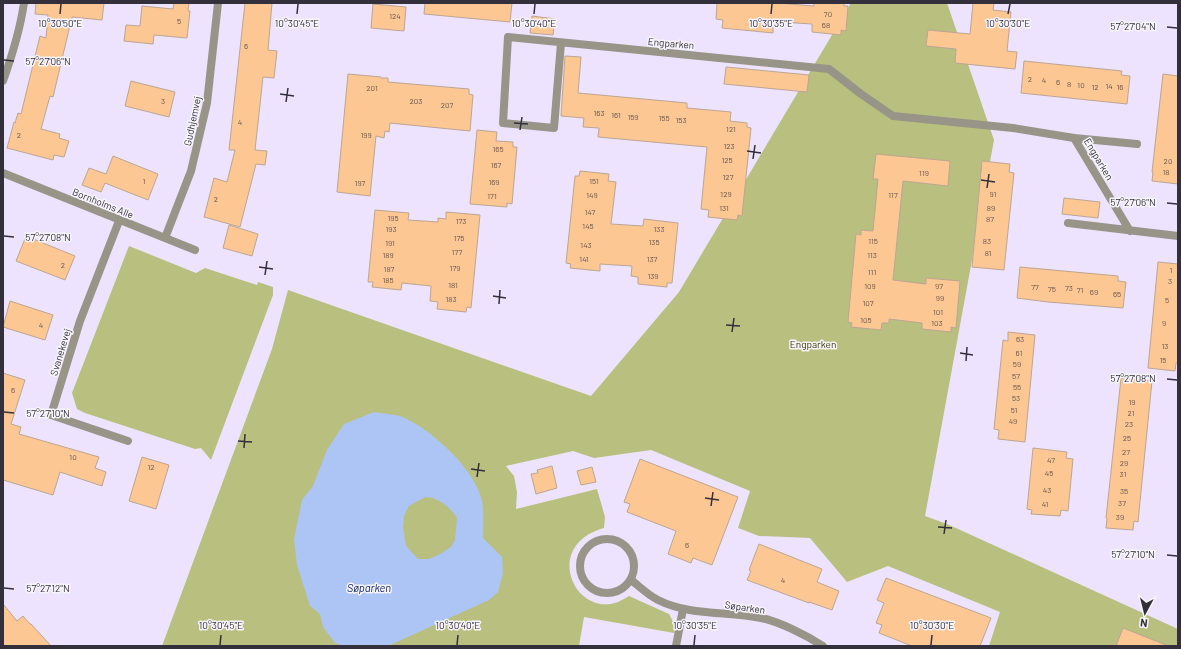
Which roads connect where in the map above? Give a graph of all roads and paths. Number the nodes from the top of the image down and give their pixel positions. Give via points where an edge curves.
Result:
1 (24, 3) edge
2 (218, 3) edge
3 (561, 43) junction
4 (3, 82) edge
5 (1074, 138) junction
6 (1137, 144) dead end
7 (3, 173) edge
8 (120, 221) junction
9 (1068, 223) dead end
10 (1130, 231) junction
11 (1178, 236) edge
12 (165, 238) junction
13 (195, 250) dead end
14 (128, 441) dead end
15 (631, 580) junction
16 (683, 609) junction
17 (676, 646) edge
18 (822, 646) edge

1 - 4 street
2 - 12 street, Gudhjemvej via 207,102 192,171
3 - 3 street, Engparken via 508,38 503,123 554,128
3 - 5 street, Engparken via 829,69 893,116 1014,128
5 - 6 street, Engparken
5 - 10 street, Engparken
7 - 8 street, Bornholms Alle
8 - 12 street, Bornholms Alle
8 - 14 street, Svanekevej via 80,321 51,415
9 - 10 street
10 - 11 street
12 - 13 street, Bornholms Alle
15 - 15 street via 634,572 632,554 619,542 602,539 595,541 583,552 579,568 581,576 592,590 600,593 614,592 625,587
15 - 16 street, Søparken via 657,600
16 - 17 street
16 - 18 street, Søparken via 762,618 792,629

